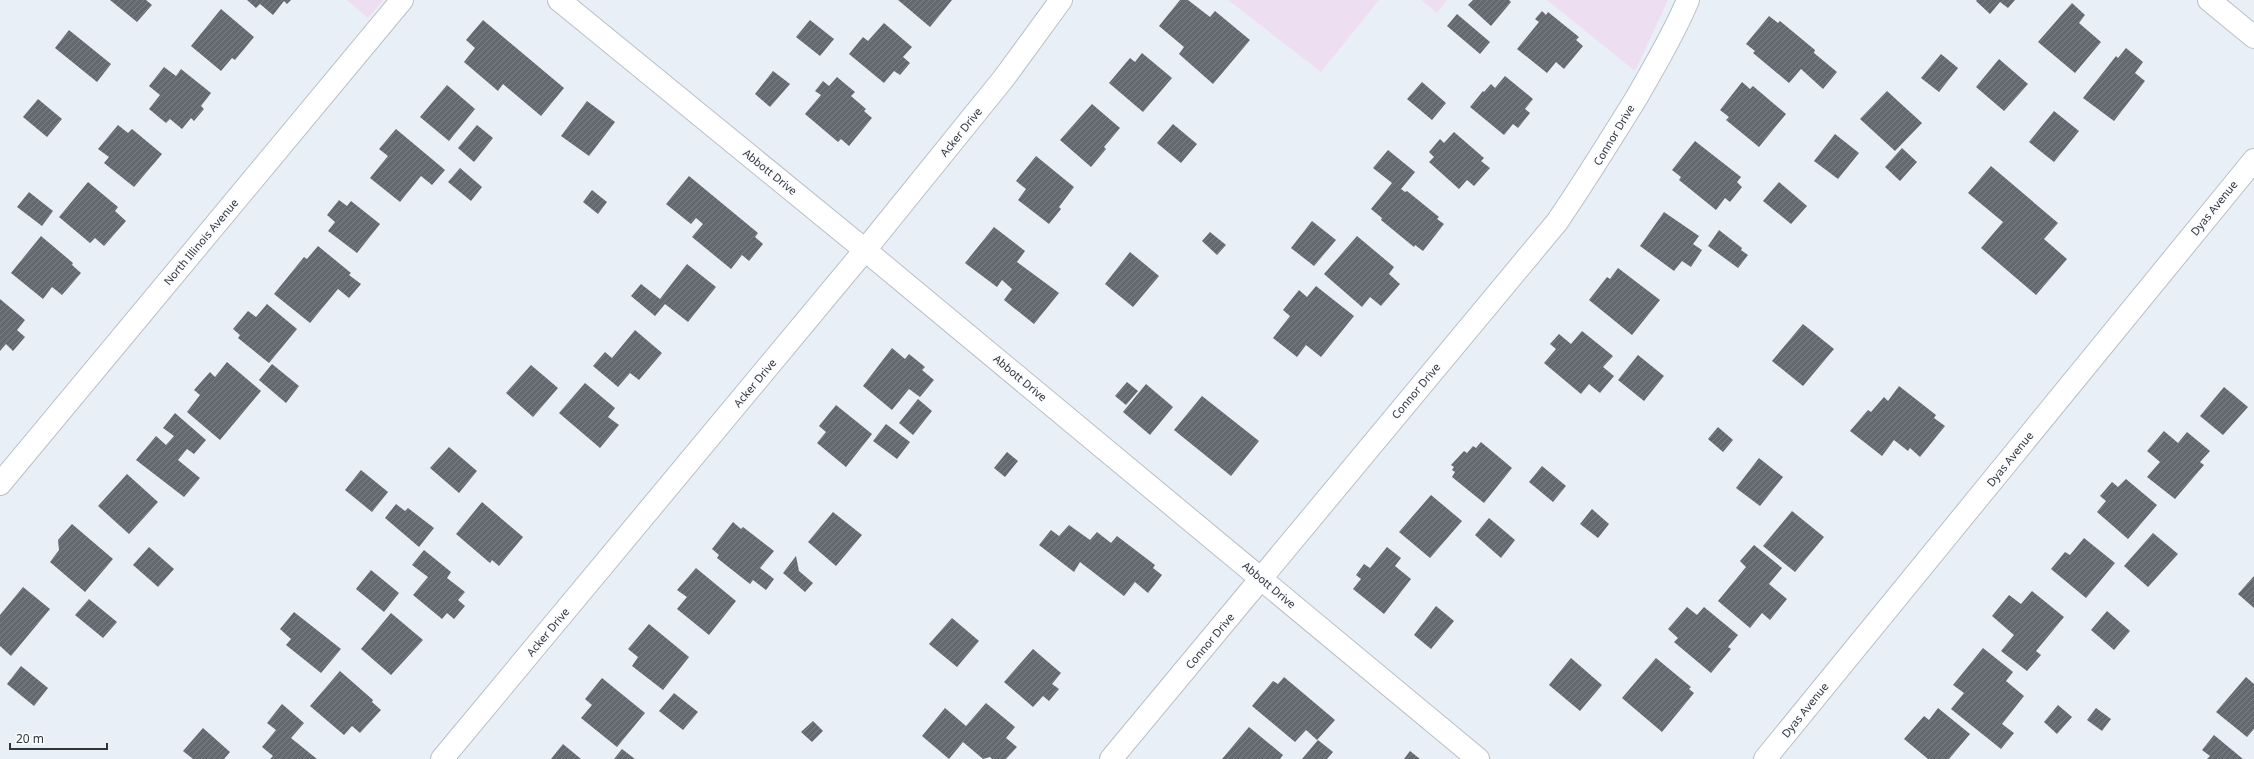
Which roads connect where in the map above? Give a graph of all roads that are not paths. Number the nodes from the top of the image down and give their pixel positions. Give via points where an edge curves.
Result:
1 (402, 0) edge
2 (559, 0) edge
3 (1061, 0) edge
4 (1688, 0) edge
5 (2209, 0) edge
6 (2254, 37) edge
7 (2254, 160) edge
8 (865, 250) junction
9 (0, 484) edge
10 (1261, 578) junction
11 (442, 759) edge
12 (1111, 759) edge
13 (1478, 759) edge
14 (1765, 759) edge

1 - 9 street, North Illinois Avenue
2 - 8 street, Abbott Drive
3 - 8 street, Acker Drive via 1004,78
4 - 10 street, Connor Drive via 1639,93 1557,222
5 - 6 street
7 - 14 street, Dyas Avenue
8 - 10 street, Abbott Drive
8 - 11 street, Acker Drive
10 - 12 street, Connor Drive
10 - 13 street, Abbott Drive

